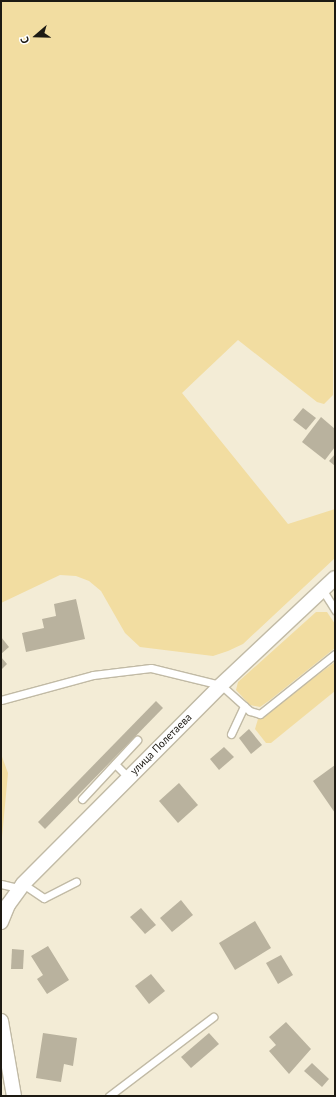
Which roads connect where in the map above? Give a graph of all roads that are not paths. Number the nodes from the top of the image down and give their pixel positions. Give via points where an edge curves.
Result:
1 (335, 578) edge
2 (322, 590) junction
3 (335, 610) edge
4 (334, 656) edge
5 (221, 684) junction
6 (1, 700) edge
7 (244, 706) junction
8 (231, 734) dead end
9 (137, 740) dead end
10 (115, 764) junction
11 (128, 777) junction
12 (82, 799) dead end
13 (76, 882) dead end
14 (1, 884) edge
15 (21, 886) junction
16 (1, 922) edge
17 (213, 1016) dead end
18 (1, 1021) edge
19 (14, 1096) edge
20 (109, 1096) edge

1 - 2 street, улица Полетаева
2 - 3 lane
2 - 5 street, улица Полетаева
4 - 7 lane via 260,714
5 - 6 lane via 151,668 93,675
5 - 7 lane
5 - 11 street, улица Полетаева
7 - 8 lane
9 - 10 lane
10 - 11 lane
10 - 12 lane
11 - 15 street, улица Полетаева
13 - 15 lane via 44,898
14 - 15 lane
15 - 16 street, улица Полетаева
17 - 20 lane
18 - 19 street

